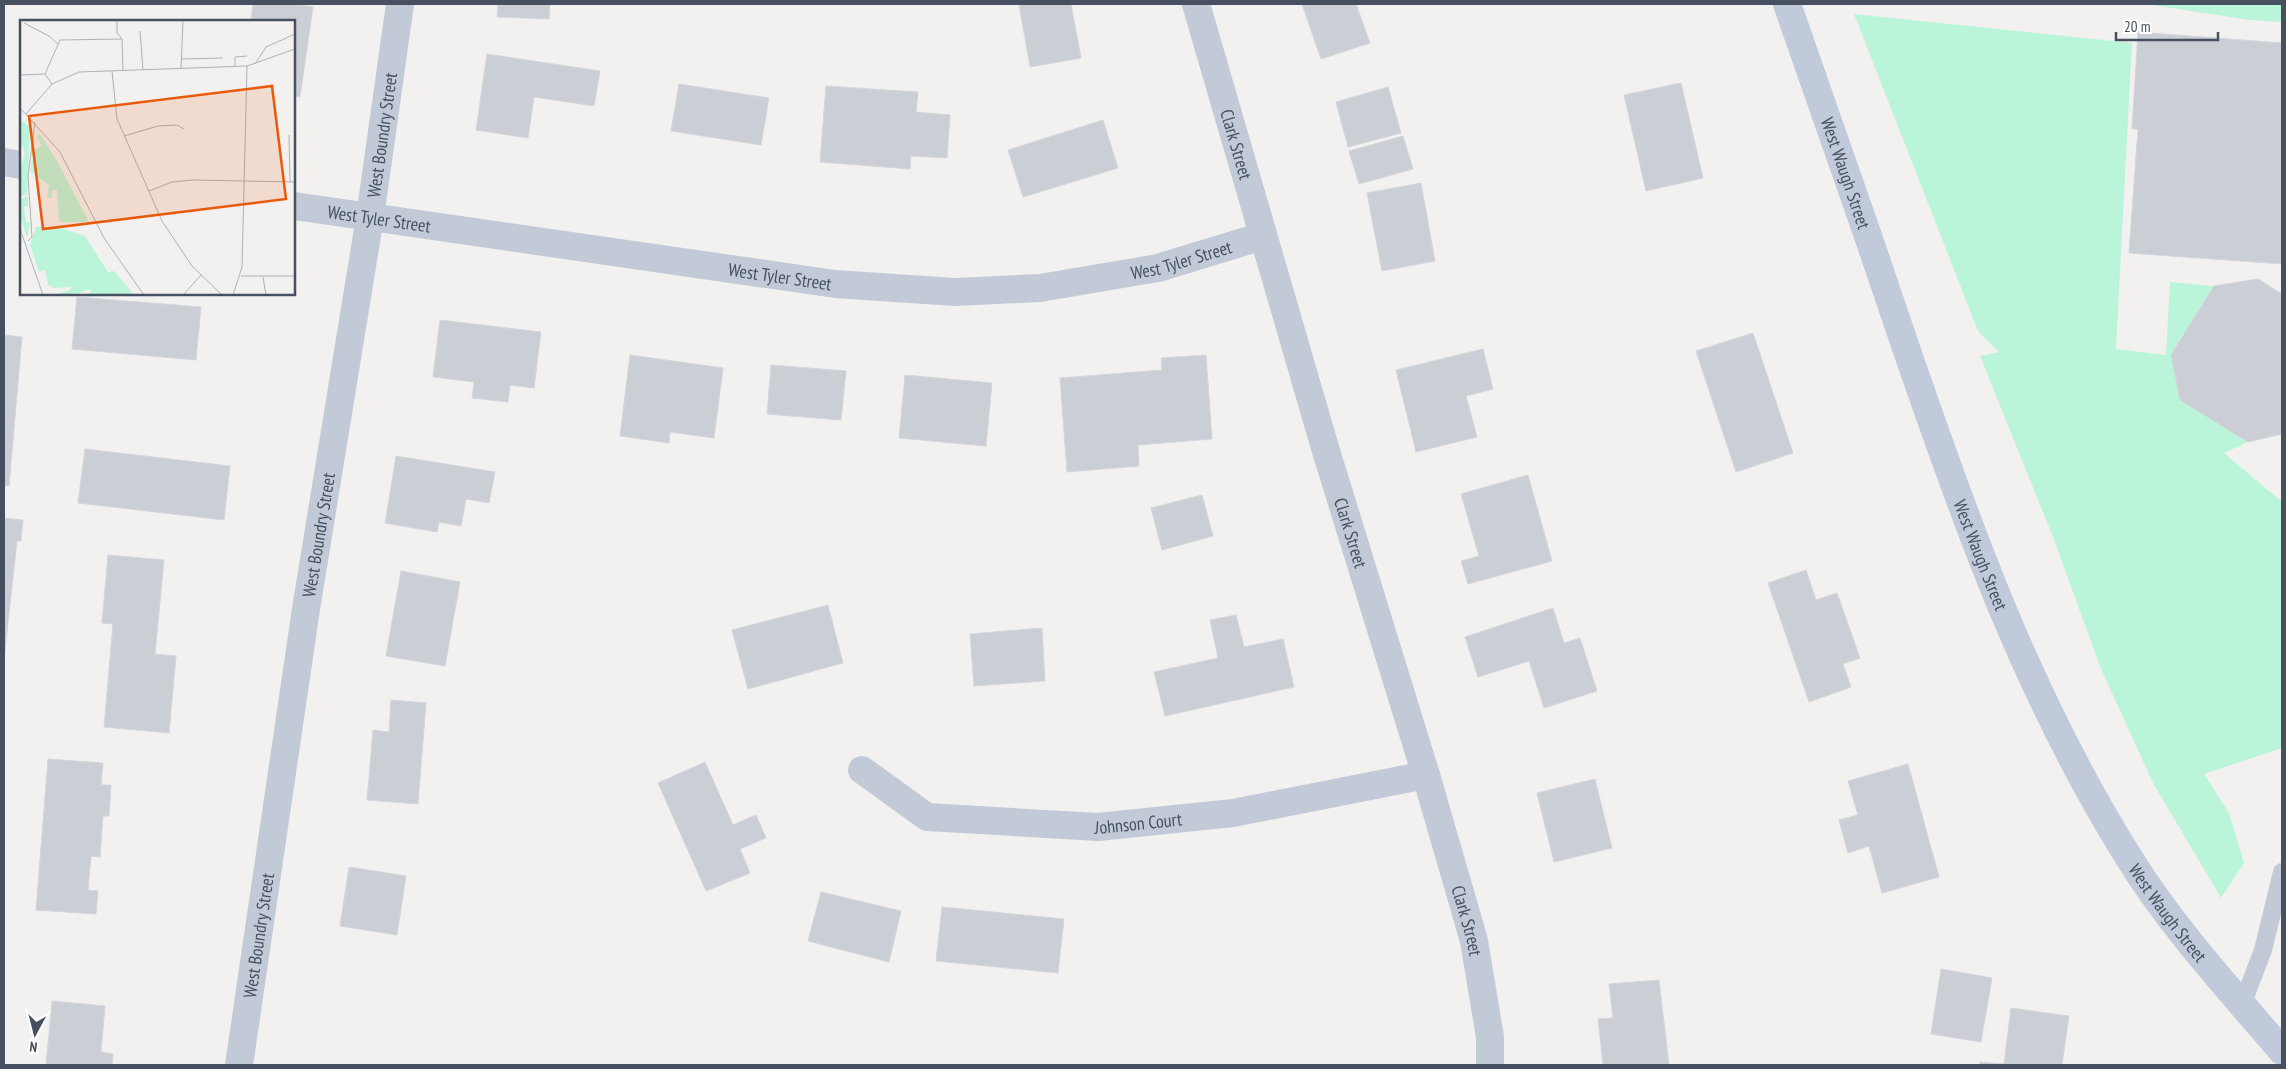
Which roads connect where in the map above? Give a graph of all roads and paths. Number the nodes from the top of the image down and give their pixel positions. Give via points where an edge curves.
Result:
1 (400, 4) edge
2 (1196, 4) edge
3 (1787, 4) edge
4 (4, 162) edge
5 (20, 165) edge
6 (295, 206) edge
7 (370, 217) junction
8 (1263, 236) junction
9 (862, 770) dead end
10 (1426, 775) junction
11 (2282, 872) edge
12 (2242, 1005) junction
13 (2282, 1051) edge
14 (239, 1065) edge
15 (1490, 1065) edge

1 - 7 street, West Boundry Street
2 - 8 street, Clark Street
3 - 12 street, West Waugh Street via 1939,444 1990,583 2039,695 2127,856 2190,945
4 - 5 street
6 - 7 street, West Tyler Street
7 - 8 street, West Tyler Street via 835,284 954,292 1040,288 1158,268
7 - 14 street, West Boundry Street via 306,608
8 - 10 street, Clark Street
9 - 10 street, Johnson Court via 927,817 1098,827 1234,813
10 - 15 street, Clark Street via 1474,941 1490,1037
11 - 12 lane via 2263,950
12 - 13 street, West Waugh Street

